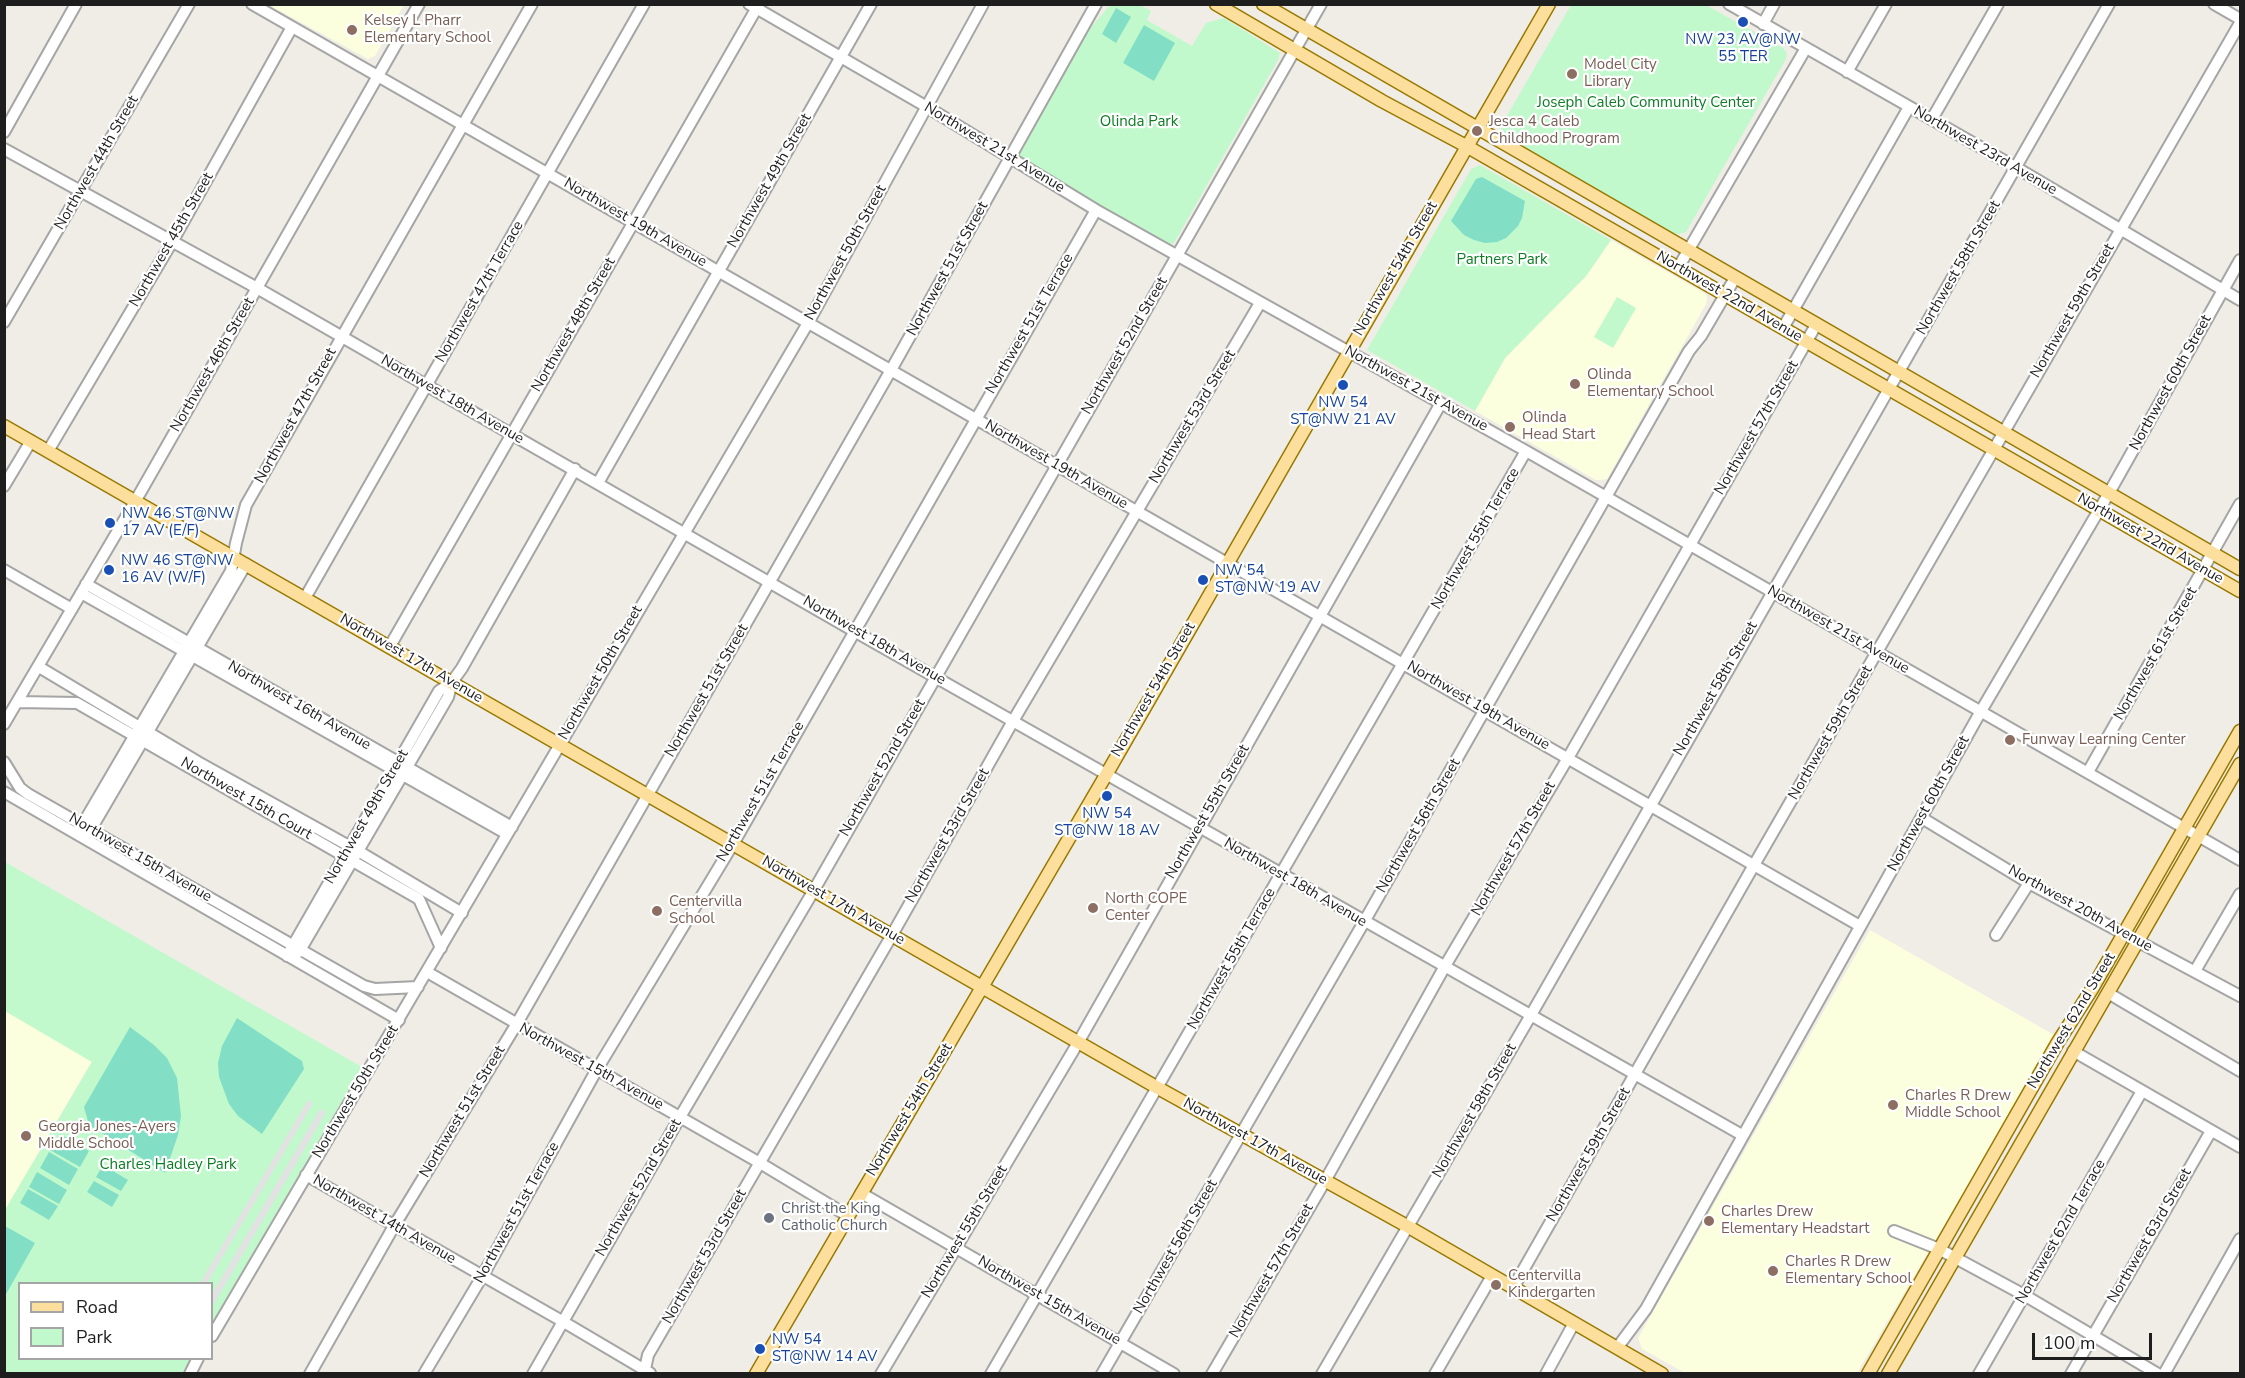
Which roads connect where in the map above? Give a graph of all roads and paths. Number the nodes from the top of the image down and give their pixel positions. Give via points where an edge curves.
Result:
1 (76, 4) edge
2 (189, 4) edge
3 (252, 4) edge
4 (419, 4) edge
5 (532, 4) edge
6 (644, 4) edge
7 (871, 4) edge
8 (983, 4) edge
9 (1096, 4) edge
10 (1216, 4) edge
11 (1263, 4) edge
12 (1321, 4) edge
13 (1549, 4) edge
14 (1729, 4) edge
15 (1774, 4) edge
16 (1886, 4) edge
17 (1998, 4) edge
18 (2109, 4) edge
19 (2214, 4) edge
20 (755, 6) edge
21 (2241, 21) edge
22 (1762, 24) junction
23 (292, 27) junction
24 (1306, 30) junction
25 (1806, 48) junction
26 (1294, 50) junction
27 (841, 57) junction
28 (1847, 72) junction
29 (378, 76) junction
30 (927, 107) junction
31 (1909, 107) junction
32 (1932, 119) junction
33 (463, 125) junction
34 (1478, 130) junction
35 (4, 132) edge
36 (1468, 147) junction
37 (4, 149) edge
38 (1010, 158) junction
39 (2017, 168) junction
40 (548, 174) junction
41 (81, 192) junction
42 (1096, 210) junction
43 (633, 223) junction
44 (2120, 230) junction
45 (172, 242) junction
46 (1688, 251) junction
47 (1177, 255) junction
48 (2241, 260) edge
49 (1678, 268) junction
50 (718, 271) junction
51 (1735, 278) junction
52 (257, 288) junction
53 (2223, 290) junction
54 (1725, 295) junction
55 (2241, 300) edge
56 (1260, 303) junction
57 (1793, 311) junction
58 (4, 322) edge
59 (808, 323) junction
60 (1816, 325) junction
61 (1783, 328) junction
62 (341, 336) junction
63 (1807, 342) junction
64 (1348, 351) junction
65 (891, 370) junction
66 (1898, 372) junction
67 (427, 385) junction
68 (1889, 389) junction
69 (1441, 403) junction
70 (975, 419) junction
71 (4, 426) edge
72 (2003, 432) junction
73 (511, 434) junction
74 (31, 441) junction
75 (1994, 449) junction
76 (48, 451) junction
77 (1526, 451) junction
78 (1057, 465) junction
79 (575, 469) junction
80 (598, 483) junction
81 (4, 486) edge
82 (2109, 494) junction
83 (1607, 498) junction
84 (136, 501) junction
85 (2241, 504) edge
86 (2099, 510) junction
87 (1137, 511) junction
88 (683, 532) junction
89 (1690, 545) junction
90 (2212, 552) junction
91 (234, 557) junction
92 (1227, 563) junction
93 (246, 564) junction
94 (2241, 569) edge
95 (4, 570) edge
96 (2204, 570) junction
97 (769, 581) junction
98 (84, 589) junction
99 (2241, 591) edge
100 (1772, 593) junction
101 (304, 598) junction
102 (217, 606) junction
103 (72, 609) junction
104 (1320, 616) junction
105 (854, 631) junction
106 (390, 646) junction
107 (192, 649) junction
108 (1877, 652) junction
109 (1403, 664) junction
110 (39, 667) junction
111 (935, 676) junction
112 (452, 682) junction
113 (79, 698) junction
114 (18, 702) junction
115 (1485, 711) junction
116 (1981, 711) junction
117 (5, 721) edge
118 (1013, 721) junction
119 (2241, 730) edge
120 (142, 734) junction
121 (560, 745) junction
122 (1568, 758) junction
123 (4, 762) edge
124 (2241, 764) edge
125 (400, 769) junction
126 (2088, 772) junction
127 (1106, 775) junction
128 (13, 792) edge
129 (648, 795) junction
130 (1650, 805) junction
131 (1922, 818) junction
132 (1199, 828) junction
133 (2184, 829) junction
134 (510, 830) junction
135 (84, 832) junction
136 (2198, 837) junction
137 (733, 843) junction
138 (351, 854) junction
139 (2241, 860) edge
140 (1754, 864) junction
141 (1281, 874) junction
142 (2029, 883) junction
143 (814, 890) junction
144 (190, 893) junction
145 (2241, 894) edge
146 (422, 895) junction
147 (462, 913) junction
148 (1364, 922) junction
149 (255, 923) junction
150 (1860, 926) junction
151 (249, 934) junction
152 (2124, 934) junction
153 (892, 935) junction
154 (1996, 935) dead end
155 (2139, 943) junction
156 (298, 946) junction
157 (441, 948) junction
158 (291, 958) junction
159 (1446, 966) junction
160 (2195, 971) junction
161 (427, 972) junction
162 (418, 987) junction
163 (983, 987) junction
164 (359, 989) junction
165 (2108, 993) junction
166 (2241, 996) edge
167 (1531, 1015) junction
168 (399, 1020) junction
169 (516, 1025) junction
170 (1079, 1041) junction
171 (2073, 1051) junction
172 (596, 1071) junction
173 (2241, 1071) edge
174 (1634, 1076) junction
175 (1158, 1088) junction
176 (2142, 1091) junction
177 (680, 1117) junction
178 (2211, 1131) junction
179 (1241, 1135) junction
180 (1742, 1135) junction
181 (2241, 1147) edge
182 (760, 1163) junction
183 (306, 1175) junction
184 (1325, 1181) junction
185 (861, 1193) junction
186 (848, 1216) junction
187 (394, 1226) junction
188 (1407, 1226) junction
189 (1894, 1231) dead end
190 (2241, 1239) edge
191 (955, 1247) junction
192 (1940, 1250) junction
193 (1955, 1258) junction
194 (483, 1275) junction
195 (1492, 1276) junction
196 (1513, 1288) junction
197 (1037, 1294) junction
198 (2025, 1295) junction
199 (562, 1321) junction
200 (1574, 1323) junction
201 (213, 1334) edge
202 (2092, 1335) junction
203 (1120, 1342) junction
204 (1617, 1348) junction
205 (197, 1360) edge
206 (646, 1372) edge
207 (190, 1374) edge
208 (310, 1374) edge
209 (424, 1374) edge
210 (533, 1374) edge
211 (756, 1374) edge
212 (881, 1374) edge
213 (991, 1374) edge
214 (1102, 1374) edge
215 (1174, 1374) edge
216 (1212, 1374) edge
217 (1322, 1374) edge
218 (1435, 1374) edge
219 (1546, 1374) edge
220 (1662, 1374) edge
221 (1868, 1374) edge
222 (1888, 1374) edge
223 (1979, 1374) edge
224 (2071, 1374) edge
225 (2158, 1374) edge
226 (2164, 1374) edge

1 - 35 street
2 - 41 street, Northwest 44th Street
3 - 23 street, Northwest 19th Avenue
4 - 29 street, Northwest 46th Street
5 - 33 street, Northwest 47th Street
6 - 40 street
7 - 27 street, Northwest 49th Street
8 - 30 street, Northwest 50th Street
9 - 38 street, Northwest 51st Street
10 - 26 main road, Northwest 22nd Avenue
11 - 24 main road, Northwest 22nd Avenue
12 - 24 street, Northwest 52nd Street
13 - 34 main road, Northwest 54th Street
14 - 22 street, Northwest 23rd Avenue
15 - 22 street
16 - 28 street
17 - 32 street
18 - 39 street, Northwest 58th Street
19 - 21 street
20 - 27 street, Northwest 21st Avenue
20 - 43 street, Northwest 48th Street
21 - 44 street, Northwest 59th Street
22 - 25 street, Northwest 23rd Avenue
23 - 29 street, Northwest 19th Avenue
23 - 45 street, Northwest 45th Street
24 - 26 street, Northwest 52nd Street
24 - 34 main road, Northwest 22nd Avenue
25 - 28 street, Northwest 23rd Avenue
25 - 46 street
26 - 36 main road, Northwest 22nd Avenue
26 - 47 street, Northwest 52nd Street
27 - 30 street, Northwest 21st Avenue
27 - 50 street, Northwest 49th Street
28 - 31 street, Northwest 23rd Avenue
29 - 33 street, Northwest 19th Avenue
29 - 52 street, Northwest 46th Street
30 - 38 street, Northwest 21st Avenue
30 - 59 street, Northwest 50th Street
31 - 32 street, Northwest 23rd Avenue
31 - 57 street
32 - 39 street, Northwest 23rd Avenue
33 - 40 street, Northwest 19th Avenue
33 - 62 street, Northwest 47th Street
34 - 36 main road, Northwest 54th Street
34 - 46 main road, Northwest 22nd Avenue
36 - 49 main road, Northwest 22nd Avenue
36 - 64 main road, Northwest 54th Street
37 - 41 street, Northwest 18th Avenue
38 - 42 street, Northwest 21st Avenue
38 - 65 street, Northwest 51st Street
39 - 44 street, Northwest 23rd Avenue
39 - 66 street, Northwest 58th Street
40 - 43 street, Northwest 19th Avenue
40 - 67 street, Northwest 47th Terrace
41 - 45 street, Northwest 18th Avenue
41 - 58 street, Northwest 44th Street
42 - 47 street, Northwest 21st Avenue
42 - 70 street, Northwest 51st Terrace
43 - 50 street, Northwest 19th Avenue
43 - 73 street, Northwest 48th Street
44 - 53 street, Northwest 23rd Avenue
44 - 72 street, Northwest 59th Street
45 - 52 street, Northwest 18th Avenue
45 - 76 street, Northwest 45th Street
46 - 49 street
46 - 51 main road, Northwest 22nd Avenue
47 - 56 street, Northwest 21st Avenue
47 - 78 street, Northwest 52nd Street
48 - 53 street, Northwest 60th Street
49 - 54 main road, Northwest 22nd Avenue
50 - 59 street, Northwest 19th Avenue
50 - 80 street, Northwest 49th Street
51 - 54 street, Northwest 56th Street
51 - 57 main road, Northwest 22nd Avenue
52 - 62 street, Northwest 18th Avenue
52 - 84 street, Northwest 46th Street
53 - 55 street, Northwest 23rd Avenue
53 - 82 street, Northwest 60th Street
54 - 61 main road, Northwest 22nd Avenue
54 - 83 street, Northwest 56th Street
56 - 64 street, Northwest 21st Avenue
56 - 87 street, Northwest 53rd Street
57 - 60 main road, Northwest 22nd Avenue
57 - 61 street
59 - 65 street, Northwest 19th Avenue
59 - 88 street, Northwest 50th Street
60 - 63 street, Northwest 57th Street
60 - 66 main road, Northwest 22nd Avenue
61 - 63 main road, Northwest 22nd Avenue
62 - 67 street, Northwest 18th Avenue
62 - 91 street, Northwest 47th Street via 246,505
63 - 68 main road, Northwest 22nd Avenue
63 - 89 street, Northwest 57th Street
64 - 69 street, Northwest 21st Avenue
64 - 92 main road, Northwest 54th Street
65 - 70 street, Northwest 19th Avenue
65 - 97 street, Northwest 51st Street
66 - 68 street, Northwest 58th Street
66 - 72 main road, Northwest 22nd Avenue
67 - 73 street, Northwest 18th Avenue
67 - 101 street, Northwest 47th Terrace
68 - 75 main road, Northwest 22nd Avenue
68 - 100 street, Northwest 58th Street
69 - 77 street, Northwest 21st Avenue
69 - 104 street, Northwest 55th Street
70 - 78 street, Northwest 19th Avenue
70 - 105 street, Northwest 51st Terrace
71 - 74 main road, Northwest 17th Avenue
72 - 75 street, Northwest 59th Street
72 - 82 main road, Northwest 22nd Avenue
73 - 79 street, Northwest 18th Avenue
73 - 106 street, Northwest 48th Street
74 - 76 main road, Northwest 17th Avenue
74 - 81 street
75 - 86 main road, Northwest 22nd Avenue
75 - 108 street, Northwest 59th Street
76 - 84 main road, Northwest 17th Avenue
77 - 83 street, Northwest 21st Avenue
77 - 109 street, Northwest 55th Terrace
78 - 87 street, Northwest 19th Avenue
78 - 111 street, Northwest 52nd Street
79 - 80 street, Northwest 18th Avenue
79 - 112 street, Northwest 49th Street
80 - 88 street, Northwest 18th Avenue
82 - 86 street, Northwest 60th Street
82 - 90 main road, Northwest 22nd Avenue
83 - 89 street, Northwest 21st Avenue
83 - 115 street, Northwest 56th Street
84 - 91 main road, Northwest 17th Avenue
84 - 98 street, Northwest 46th Street
85 - 90 street, Northwest 61st Street
86 - 96 main road, Northwest 22nd Avenue
86 - 116 street, Northwest 60th Street
87 - 92 street, Northwest 19th Avenue
87 - 118 street, Northwest 53rd Street
88 - 97 street, Northwest 18th Avenue
88 - 121 street, Northwest 50th Street
89 - 100 street, Northwest 21st Avenue
89 - 122 street, Northwest 57th Street
90 - 94 main road, Northwest 22nd Avenue
90 - 96 street, Northwest 61st Street
91 - 93 main road, Northwest 17th Avenue
91 - 102 street, Northwest 47th Street
92 - 104 street, Northwest 19th Avenue
92 - 127 main road, Northwest 54th Street
93 - 101 main road, Northwest 17th Avenue
93 - 102 street, Northwest 47th Street
95 - 103 street
96 - 99 main road, Northwest 22nd Avenue
96 - 126 street, Northwest 61st Street
97 - 105 street, Northwest 18th Avenue
97 - 129 street, Northwest 51st Street
98 - 103 street, Northwest 46th Street
98 - 107 street, Northwest 16th Avenue
100 - 108 street, Northwest 21st Avenue
100 - 130 street, Northwest 58th Street
101 - 106 main road, Northwest 17th Avenue
102 - 107 street, Northwest 47th Street
103 - 110 street, Northwest 46th Street
104 - 109 street, Northwest 19th Avenue
104 - 132 street, Northwest 55th Street
105 - 111 street, Northwest 18th Avenue
105 - 137 street, Northwest 51st Terrace
106 - 112 main road, Northwest 17th Avenue
107 - 120 street, Northwest 47th Street
107 - 125 street, Northwest 16th Avenue
108 - 116 street, Northwest 21st Avenue
108 - 140 street, Northwest 59th Street
109 - 115 street, Northwest 19th Avenue
109 - 141 street, Northwest 55th Terrace
110 - 113 street, Northwest 15th Court
110 - 114 street, Northwest 46th Street
111 - 118 street, Northwest 18th Avenue
111 - 143 street, Northwest 52nd Street
112 - 121 main road, Northwest 17th Avenue
112 - 125 street, Northwest 49th Street via 448,697 427,723
113 - 114 street, Northwest 15th Court
113 - 120 street, Northwest 15th Court
114 - 117 street, Northwest 46th Street
115 - 122 street, Northwest 19th Avenue
115 - 148 street, Northwest 56th Street
116 - 126 street, Northwest 21st Avenue
116 - 131 street, Northwest 60th Street
118 - 127 street, Northwest 18th Avenue
118 - 153 street, Northwest 53rd Street
119 - 133 main road, Northwest 62nd Street
120 - 135 street, Northwest 47th Street
120 - 138 street, Northwest 15th Court
121 - 129 main road, Northwest 17th Avenue
121 - 134 street, Northwest 50th Street
122 - 130 street, Northwest 19th Avenue
122 - 159 street, Northwest 57th Street
123 - 128 street, Northwest 15th Avenue
124 - 136 main road, Northwest 62nd Street
125 - 134 street, Northwest 16th Avenue
125 - 138 street, Northwest 49th Street
126 - 133 street, Northwest 21st Avenue
127 - 132 street, Northwest 18th Avenue
127 - 163 main road, Northwest 54th Street
128 - 135 street, Northwest 15th Avenue
129 - 137 main road, Northwest 17th Avenue
129 - 169 street, Northwest 51st Street
130 - 140 street, Northwest 19th Avenue
130 - 167 street, Northwest 58th Street
131 - 142 street, Northwest 20th Avenue
131 - 150 street, Northwest 60th Street
132 - 141 street, Northwest 18th Avenue
132 - 170 street, Northwest 55th Street
133 - 136 street, Northwest 21st Avenue
133 - 152 main road, Northwest 62nd Street
134 - 147 street, Northwest 50th Street
135 - 144 street, Northwest 15th Avenue
136 - 139 street, Northwest 21st Avenue
136 - 155 main road, Northwest 62nd Street
137 - 143 main road, Northwest 17th Avenue
137 - 172 street, Northwest 51st Terrace
138 - 146 street, Northwest 15th Court
138 - 156 street, Northwest 49th Street
140 - 150 street, Northwest 19th Avenue
140 - 174 street, Northwest 59th Street
141 - 148 street, Northwest 18th Avenue
141 - 175 street, Northwest 55th Terrace
142 - 152 street, Northwest 20th Avenue
142 - 154 street
143 - 153 main road, Northwest 17th Avenue
143 - 177 street, Northwest 52nd Street
144 - 149 street, Northwest 15th Avenue
144 - 151 street, Northwest 15th Avenue
145 - 160 street
146 - 147 street, Northwest 15th Court
146 - 157 street
147 - 157 street, Northwest 50th Street
148 - 159 street, Northwest 18th Avenue
148 - 179 street, Northwest 56th Street
149 - 151 street
149 - 156 street, Northwest 15th Avenue
150 - 180 street, Northwest 60th Street
151 - 158 street, Northwest 15th Avenue
152 - 155 street, Northwest 20th Avenue
152 - 192 main road, Northwest 62nd Street
153 - 163 main road, Northwest 17th Avenue
153 - 182 street, Northwest 53rd Street
155 - 160 street, Northwest 20th Avenue
155 - 165 main road, Northwest 62nd Street
156 - 158 street, Northwest 49th Street
156 - 164 street, Northwest 15th Avenue
157 - 161 street, Northwest 50th Street
158 - 164 street, Northwest 15th Avenue
159 - 167 street, Northwest 18th Avenue
159 - 184 street, Northwest 57th Street
160 - 166 street, Northwest 20th Avenue
161 - 162 street, Northwest 50th Street
161 - 169 street, Northwest 15th Avenue
162 - 164 street, Northwest 15th Avenue
162 - 168 street, Northwest 50th Street
163 - 170 main road, Northwest 17th Avenue
163 - 185 main road, Northwest 54th Street
164 - 168 street, Northwest 15th Avenue
165 - 171 main road, Northwest 62nd Street
165 - 173 street
167 - 174 street, Northwest 18th Avenue
167 - 188 street, Northwest 58th Street
168 - 183 street, Northwest 50th Street
169 - 172 street, Northwest 15th Avenue
169 - 187 street, Northwest 51st Street
170 - 175 main road, Northwest 17th Avenue
170 - 191 street, Northwest 55th Street
171 - 176 street
171 - 193 main road, Northwest 62nd Street
172 - 177 street, Northwest 15th Avenue
172 - 194 street, Northwest 51st Terrace
174 - 180 street, Northwest 18th Avenue
174 - 196 street, Northwest 59th Street
175 - 179 main road, Northwest 17th Avenue
175 - 197 street, Northwest 55th Terrace
176 - 178 street
176 - 198 street, Northwest 62nd Terrace
177 - 182 street, Northwest 15th Avenue
177 - 199 street, Northwest 52nd Street
178 - 181 street
178 - 202 street, Northwest 63rd Street
179 - 184 main road, Northwest 17th Avenue
179 - 203 street, Northwest 56th Street
180 - 204 street, Northwest 60th Street via 1646,1309
182 - 186 street, Northwest 15th Avenue
182 - 206 street, Northwest 53rd Street via 648,1355
183 - 187 street, Northwest 14th Avenue
183 - 201 street, Northwest 50th Street
184 - 188 main road, Northwest 17th Avenue
184 - 216 street, Northwest 57th Street
185 - 186 main road, Northwest 54th Street
185 - 191 street, Northwest 15th Avenue
186 - 211 main road, Northwest 54th Street
187 - 194 street, Northwest 14th Avenue
187 - 208 street, Northwest 51st Street
188 - 195 main road, Northwest 17th Avenue
188 - 217 street, Northwest 58th Street
189 - 192 street
190 - 226 street
191 - 197 street, Northwest 15th Avenue
191 - 212 street, Northwest 55th Street
192 - 193 street
192 - 221 main road, Northwest 62nd Street
193 - 198 street
193 - 222 main road, Northwest 62nd Street
194 - 199 street, Northwest 14th Avenue
194 - 209 street, Northwest 51st Terrace
195 - 196 main road, Northwest 17th Avenue
195 - 218 street
196 - 200 main road, Northwest 17th Avenue
197 - 203 street, Northwest 15th Avenue
197 - 213 street, Northwest 55th Terrace
198 - 202 street
198 - 223 street, Northwest 62nd Terrace
199 - 206 street, Northwest 14th Avenue
199 - 210 street, Northwest 52nd Street
200 - 204 main road, Northwest 17th Avenue
200 - 219 street
202 - 224 street, Northwest 63rd Street
202 - 225 street
203 - 214 street, Northwest 56th Street
203 - 215 street, Northwest 15th Avenue
204 - 220 main road, Northwest 17th Avenue
205 - 207 street

